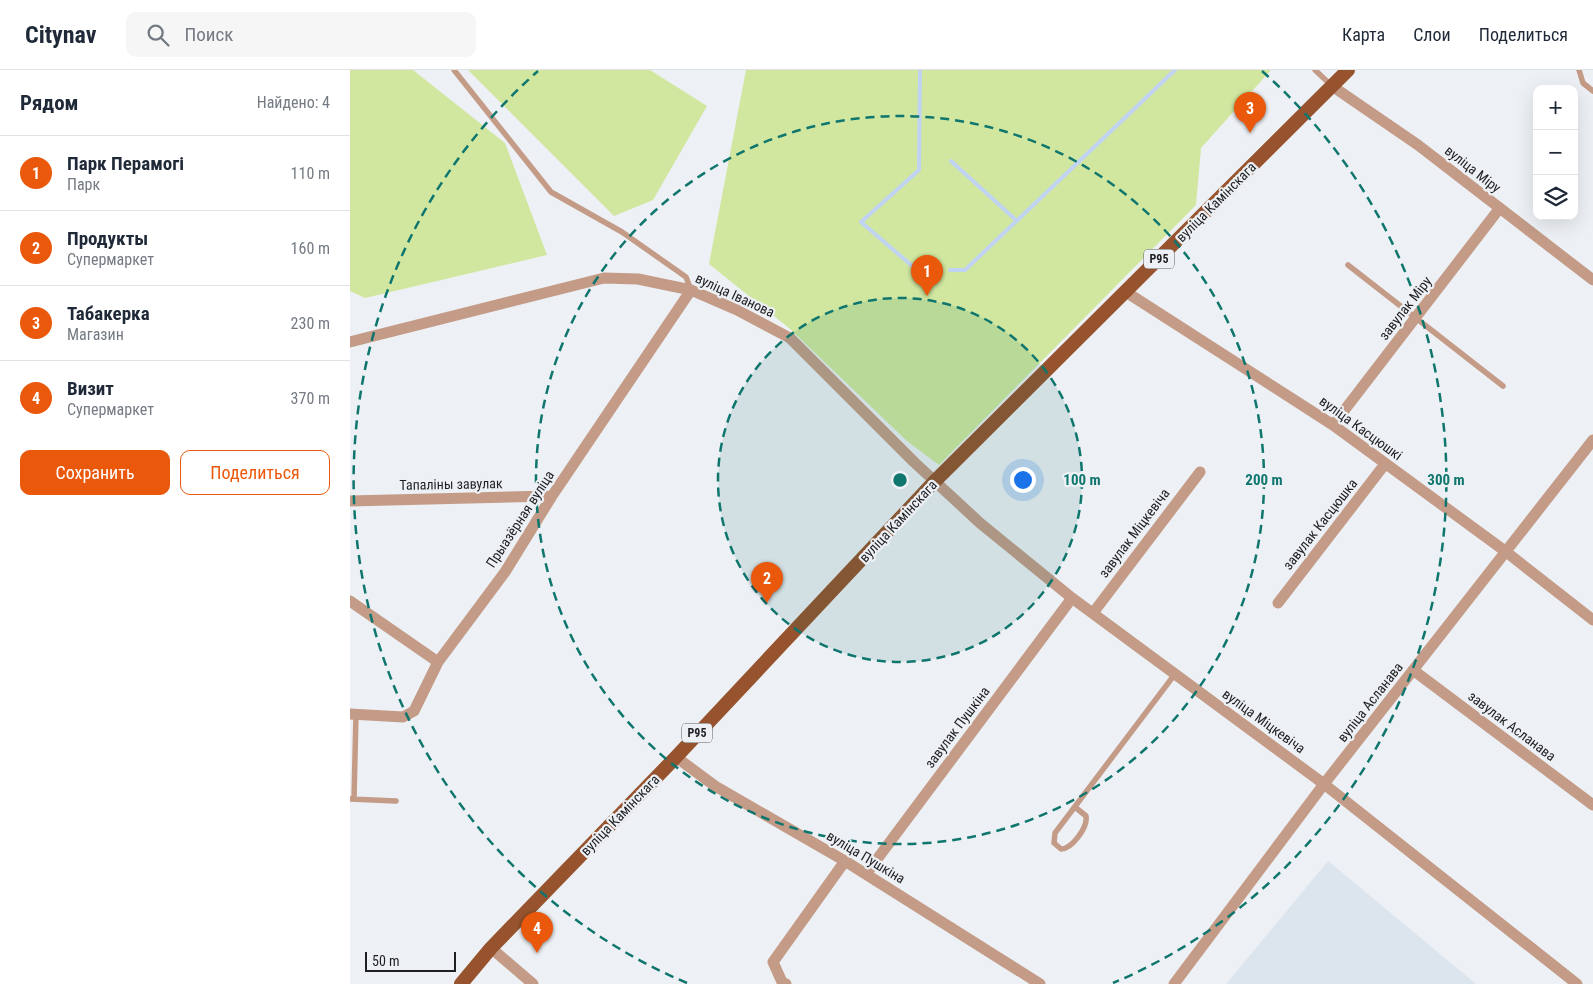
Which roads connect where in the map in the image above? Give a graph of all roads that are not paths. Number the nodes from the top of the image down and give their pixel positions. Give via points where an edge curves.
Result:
1 (454, 70) edge
2 (1315, 70) edge
3 (1348, 70) edge
4 (1579, 70) edge
5 (1332, 86) junction
6 (1593, 91) edge
7 (1499, 209) junction
8 (1348, 265) dead end
9 (1593, 280) edge
10 (691, 290) junction
11 (1126, 292) junction
12 (1416, 318) junction
13 (350, 342) edge
14 (1503, 386) dead end
15 (1333, 425) junction
16 (1591, 448) edge
17 (1386, 464) junction
18 (1200, 472) dead end
19 (934, 482) junction
20 (552, 496) junction
21 (350, 501) edge
22 (1505, 551) junction
23 (1072, 598) junction
24 (350, 601) edge
25 (1278, 603) dead end
26 (1093, 613) junction
27 (1593, 620) edge
28 (438, 662) junction
29 (1413, 670) junction
30 (1175, 674) junction
31 (353, 714) edge
32 (676, 757) junction
33 (1324, 784) junction
34 (352, 799) edge
35 (396, 801) dead end
36 (1593, 805) edge
37 (1075, 807) junction
38 (845, 861) junction
39 (866, 874) junction
40 (491, 948) junction
41 (461, 984) edge
42 (534, 984) edge
43 (786, 984) edge
44 (1040, 984) edge
45 (1174, 984) edge
46 (1577, 984) edge

1 - 10 lane via 551,192 622,232 686,276
2 - 5 lane
3 - 5 main road, вуліца Камінскага / Р95
4 - 6 lane via 1583,83
5 - 7 street, вуліца Міру via 1418,145
5 - 11 main road, вуліца Камінскага / Р95
7 - 9 street, вуліца Міру
7 - 12 street, завулак Міру
8 - 12 lane
10 - 13 street, вуліца Іванова via 638,279 604,278
10 - 19 street, вуліца Іванова via 790,338
10 - 20 street, Прыазёрная вуліца
11 - 15 street, вуліца Касцюшкі
11 - 19 main road, вуліца Камінскага / Р95
12 - 14 lane
12 - 15 street, завулак Міру
15 - 17 street, вуліца Касцюшкі
16 - 22 street, вуліца Асланава
17 - 22 street, вуліца Касцюшкі
17 - 25 street, завулак Касцюшка
18 - 26 street, завулак Міцкевіча
19 - 23 street, вуліца Міцкевіча
19 - 32 main road, вуліца Камінскага / Р95
20 - 21 street, Тапаліны завулак
20 - 28 street, Прыазёрная вуліца via 504,572
22 - 27 street, вуліца Касцюшкі
22 - 29 street, вуліца Асланава
23 - 26 street, вуліца Міцкевіча
23 - 39 street, завулак Пушкіна
24 - 28 street
26 - 30 street, вуліца Міцкевіча
28 - 31 street, Прыазёрная вуліца via 410,715
29 - 33 street, вуліца Асланава
29 - 36 street, завулак Асланава
30 - 33 street, вуліца Міцкевіча
30 - 37 lane
31 - 34 lane
32 - 38 street, вуліца Пушкіна via 715,786
32 - 40 main road, вуліца Камінскага / Р95
33 - 45 street, вуліца Асланава
33 - 46 street, вуліца Міцкевіча
34 - 35 lane
37 - 37 lane via 1054,837 1056,846 1061,849 1071,844 1087,820 1084,813
38 - 39 street, вуліца Пушкіна
38 - 43 street via 773,962
39 - 44 street, вуліца Пушкіна
40 - 41 main road, вуліца Камінскага / Р95
40 - 42 street

